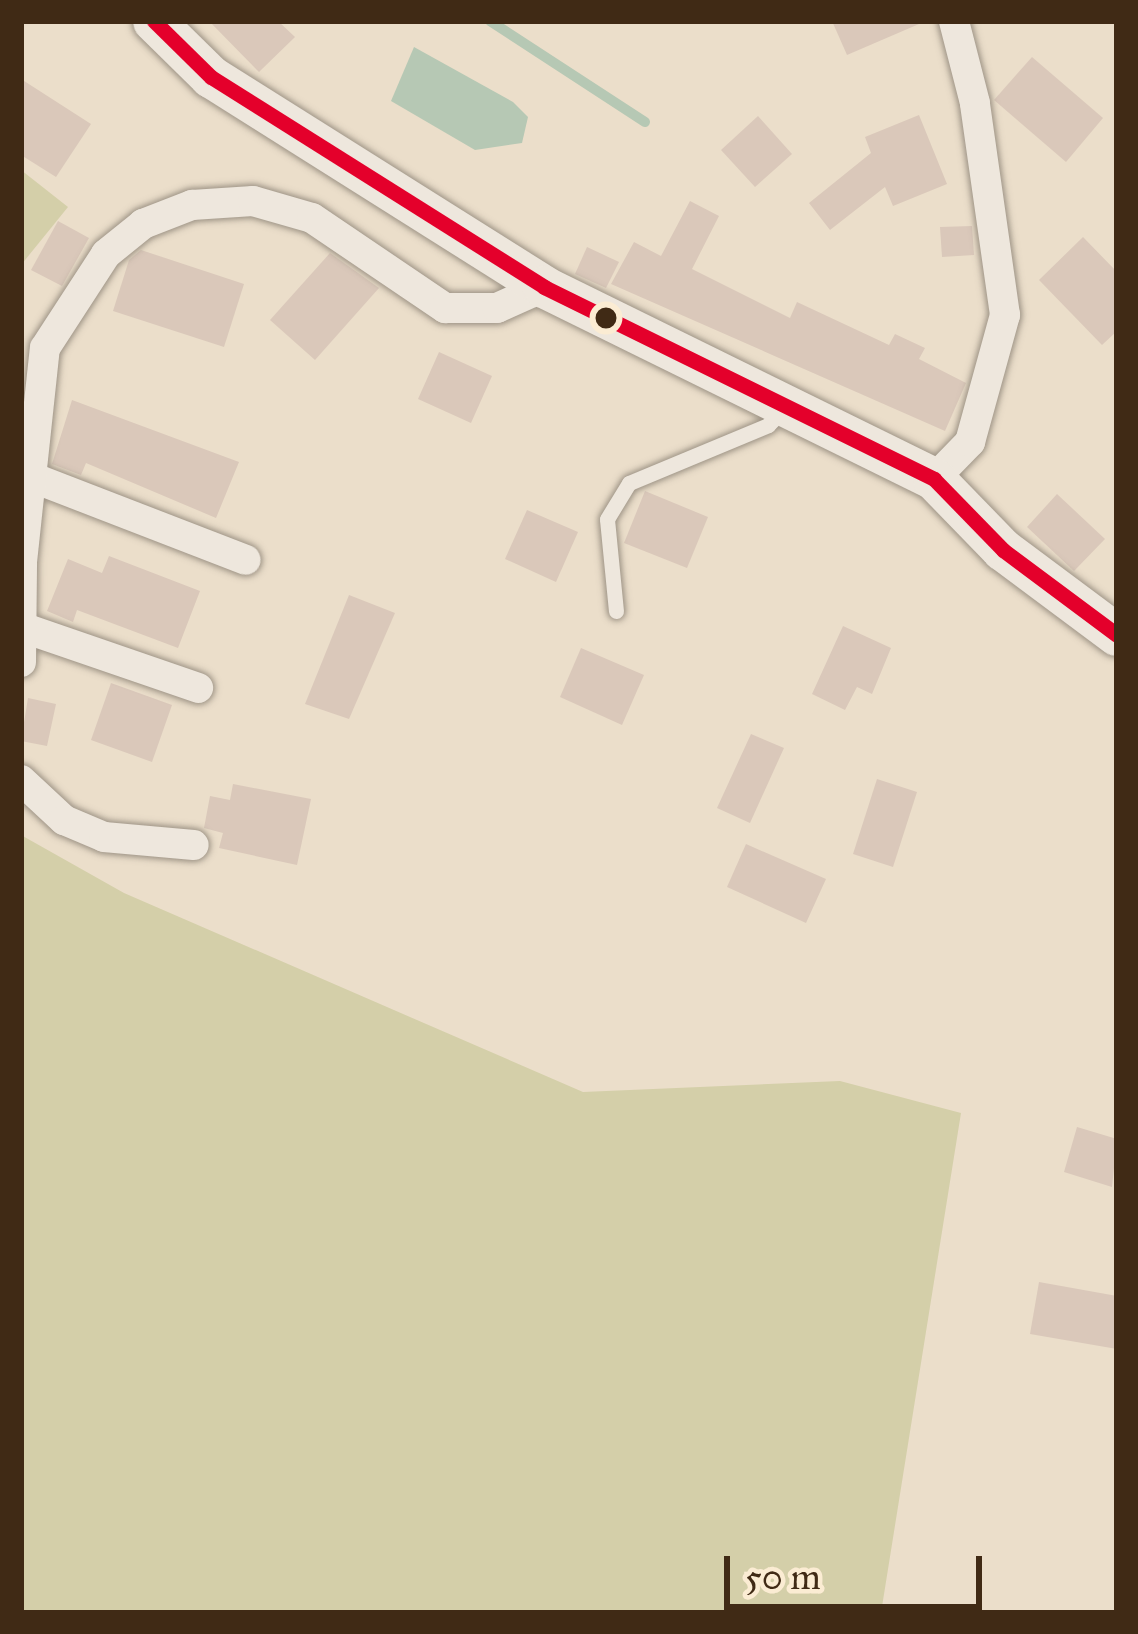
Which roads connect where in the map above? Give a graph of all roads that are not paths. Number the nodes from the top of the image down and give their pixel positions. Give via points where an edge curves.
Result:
1 (154, 21) edge
2 (954, 21) edge
3 (544, 286) junction
4 (788, 404) junction
5 (31, 477) junction
6 (934, 478) junction
7 (246, 560) dead end
8 (616, 610) dead end
9 (27, 629) junction
10 (1117, 635) edge
11 (21, 662) edge
12 (198, 688) dead end
13 (21, 780) edge
14 (194, 845) dead end

1 - 3 street via 211,77
2 - 6 street via 975,103 1005,315 970,442
3 - 4 street
3 - 5 street via 497,308 446,308 312,218 254,201 192,205 143,224 106,254 45,348
4 - 6 street
4 - 8 lane via 768,425 628,483 607,519
5 - 7 street
5 - 9 street via 22,562
6 - 10 street via 1003,550
9 - 11 street
9 - 12 street
13 - 14 street via 64,820 104,837

